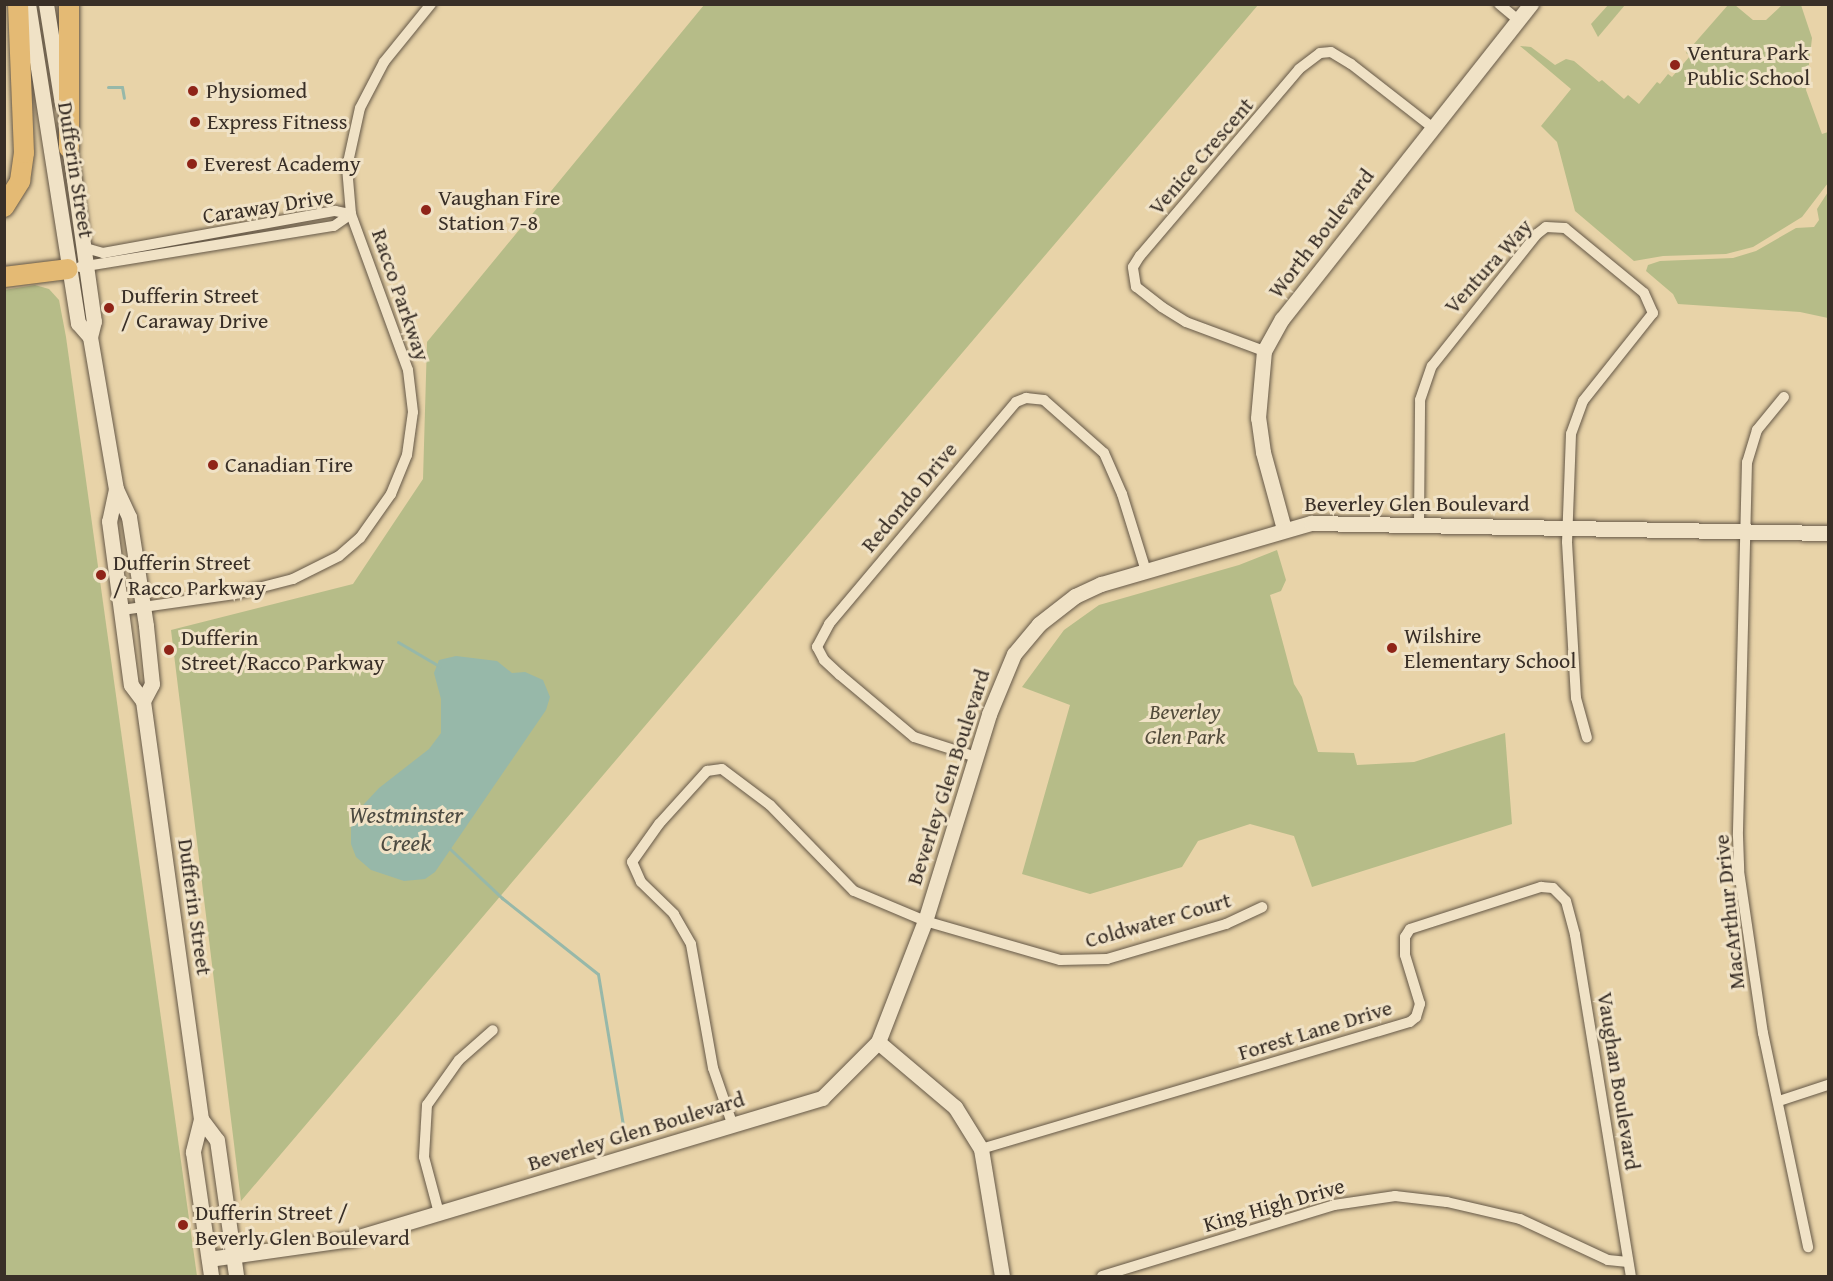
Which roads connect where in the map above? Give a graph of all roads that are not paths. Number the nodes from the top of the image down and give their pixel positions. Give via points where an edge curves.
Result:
1 (18, 4) edge
2 (28, 4) edge
3 (46, 4) edge
4 (69, 4) edge
5 (431, 4) edge
6 (1499, 4) edge
7 (1532, 4) edge
8 (1518, 20) junction
9 (1432, 127) junction
10 (69, 148) junction
11 (4, 207) edge
12 (351, 214) junction
13 (82, 247) junction
14 (76, 267) junction
15 (4, 277) edge
16 (1264, 351) junction
17 (1784, 397) dead end
18 (116, 489) junction
19 (1419, 524) junction
20 (1567, 527) junction
21 (1284, 529) junction
22 (1745, 531) junction
23 (1828, 533) edge
24 (1145, 568) junction
25 (142, 607) junction
26 (122, 610) junction
27 (143, 701) junction
28 (1587, 738) dead end
29 (976, 757) junction
30 (1561, 894) joint
31 (1262, 907) dead end
32 (925, 921) junction
33 (493, 1030) dead end
34 (878, 1042) junction
35 (1828, 1085) edge
36 (1779, 1101) junction
37 (201, 1119) junction
38 (733, 1126) junction
39 (981, 1149) junction
40 (439, 1213) junction
41 (1808, 1247) dead end
42 (232, 1255) junction
43 (209, 1259) junction
44 (1628, 1262) junction
45 (212, 1276) edge
46 (236, 1276) edge
47 (1002, 1276) edge
48 (1102, 1276) edge
49 (1631, 1276) edge

1 - 11 highway via 24,153 20,181
2 - 14 street, Dufferin Street
3 - 10 street, Dufferin Street
4 - 10 highway
5 - 12 street, Racco Parkway via 384,62 360,108 347,167
6 - 8 street
7 - 8 street, Worth Boulevard
8 - 9 street, Worth Boulevard
9 - 16 street, Worth Boulevard via 1282,319
9 - 16 street, Venice Crescent via 1351,64 1332,52 1320,53 1299,69 1140,256 1133,267 1136,287 1162,307 1186,322
10 - 13 street, Dufferin Street
12 - 13 street, Caraway Drive via 333,211 103,253
12 - 14 street, Caraway Drive via 334,226
12 - 25 street, Racco Parkway via 408,370 413,412 407,454 391,494 360,538 339,556 293,579 235,594
13 - 14 street, Dufferin Street
14 - 15 highway
14 - 18 street, Dufferin Street via 78,323 90,337
16 - 21 street, Worth Boulevard via 1258,418
17 - 22 street, MacArthur Drive via 1762,423 1749,453
18 - 25 street, Dufferin Street via 129,517
18 - 26 street, Dufferin Street via 109,521
19 - 20 street, Beverley Glen Boulevard
19 - 20 street, Ventura Way via 1420,400 1432,366 1537,234 1557,226 1588,245 1644,293 1652,303 1653,313 1575,417
19 - 21 street, Beverley Glen Boulevard via 1320,523
20 - 22 street, Beverley Glen Boulevard
20 - 28 street via 1576,698
21 - 24 street, Beverley Glen Boulevard
22 - 23 street, Beverley Glen Boulevard
22 - 36 street, MacArthur Drive via 1739,871 1762,1034
24 - 29 street, Beverley Glen Boulevard via 1075,596 1039,624 1014,654
24 - 29 street, Redondo Drive via 1122,494 1104,453 1044,400 1026,398 1016,402 829,624 817,647 840,675 914,737
25 - 26 street, Racco Parkway
25 - 27 street, Dufferin Street via 152,684
26 - 27 street, Dufferin Street via 130,685
27 - 37 street, Dufferin Street
29 - 32 street, Beverley Glen Boulevard
30 - 39 street, Forest Lane Drive via 1553,888 1541,887 1410,929 1405,937 1405,955 1420,1004 1418,1015 1410,1022
30 - 44 street, Vaughan Boulevard via 1575,935
31 - 32 street, Coldwater Court via 1226,924 1107,959 1084,962 1060,960
32 - 34 street, Beverley Glen Boulevard
32 - 38 street, Coldwater Court via 854,891 790,821 722,769 707,771 694,782 632,862 641,882 674,914 691,944 713,1068
33 - 40 street via 459,1060 427,1105 424,1157
34 - 38 street, Beverley Glen Boulevard via 822,1098
34 - 39 street via 955,1107
35 - 36 street
36 - 41 street, MacArthur Drive
37 - 42 street, Dufferin Street via 217,1140
37 - 43 street, Dufferin Street via 193,1152
38 - 40 street, Beverley Glen Boulevard
39 - 47 street
40 - 42 street, Beverley Glen Boulevard via 352,1239
42 - 43 street, Beverley Glen Boulevard
42 - 46 street, Dufferin Street
43 - 45 street, Dufferin Street
44 - 48 street, King High Drive via 1608,1260 1520,1219 1447,1202 1395,1196 1334,1205
44 - 49 street, Vaughan Boulevard

